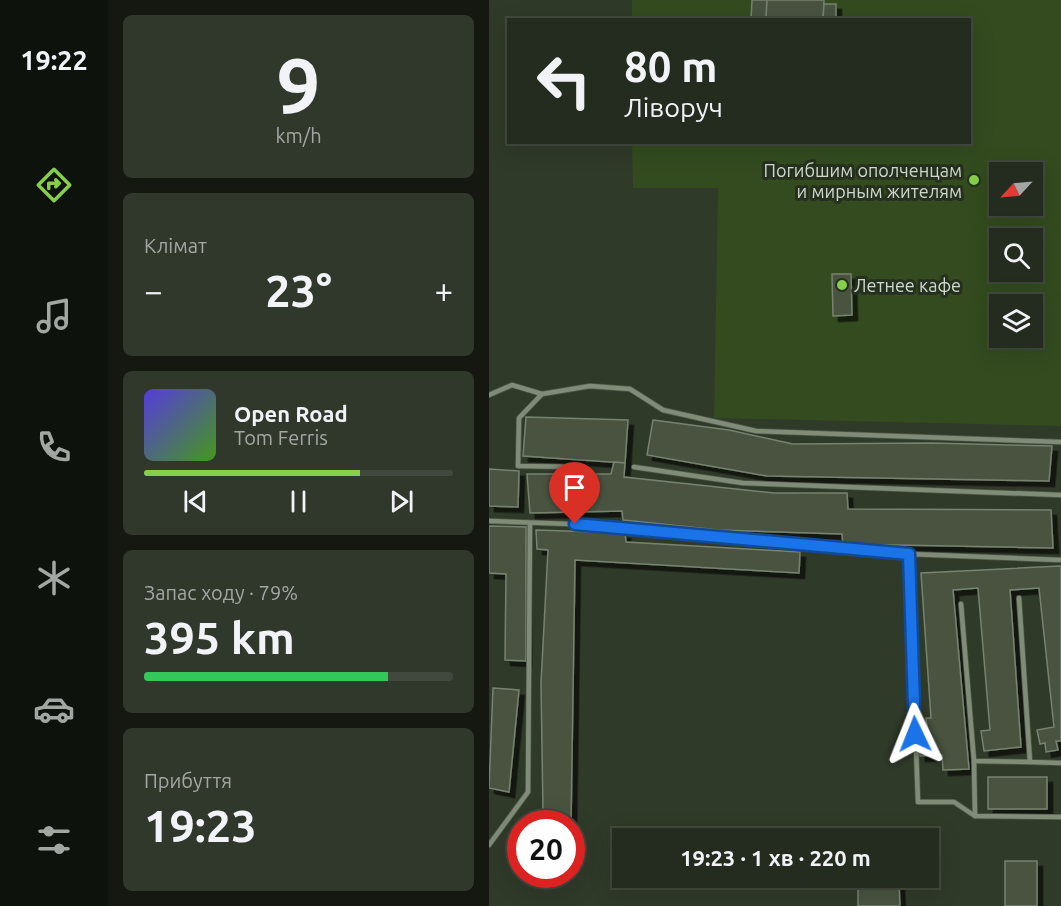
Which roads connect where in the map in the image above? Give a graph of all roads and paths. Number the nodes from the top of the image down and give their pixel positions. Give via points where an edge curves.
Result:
1 (542, 394) junction
2 (489, 395) edge
3 (1061, 442) edge
4 (583, 467) dead end
5 (634, 467) dead end
6 (1061, 495) edge
7 (489, 521) edge
8 (530, 523) junction
9 (909, 554) junction
10 (1061, 561) edge
11 (1019, 598) dead end
12 (960, 604) dead end
13 (974, 761) junction
14 (1030, 762) junction
15 (1061, 763) edge
16 (975, 816) junction
17 (1061, 817) edge
18 (489, 845) edge

1 - 2 lane via 513,385
1 - 3 lane via 590,386 630,388 663,410 756,431
1 - 4 lane via 519,418 518,466
5 - 6 lane via 743,483
7 - 8 lane
8 - 9 lane via 597,525
8 - 18 lane via 528,792
9 - 10 lane
9 - 16 lane via 918,802 954,802
11 - 14 lane
12 - 13 lane
13 - 14 lane
13 - 16 lane
14 - 15 lane
16 - 17 lane

